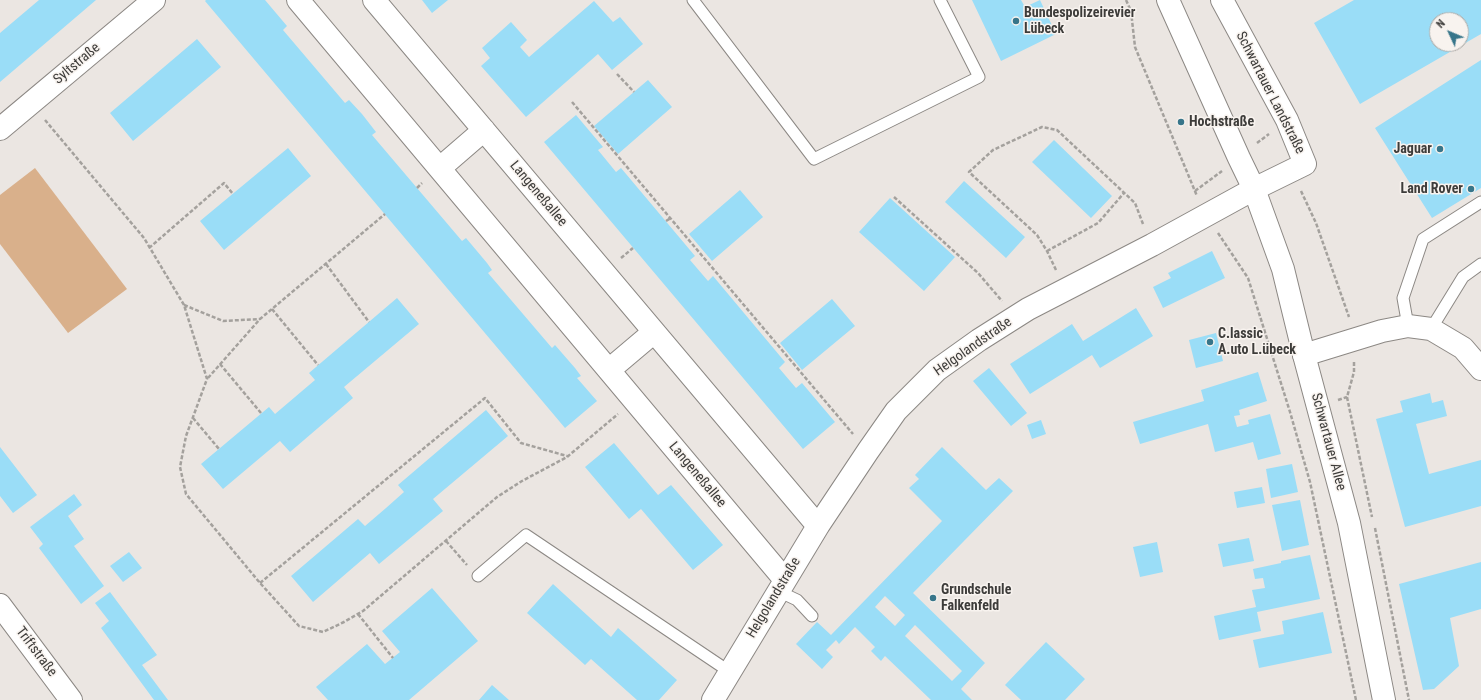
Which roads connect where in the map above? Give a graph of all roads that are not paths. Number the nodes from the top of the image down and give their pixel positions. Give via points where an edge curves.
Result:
1 (154, 0) edge
2 (298, 0) edge
3 (374, 0) edge
4 (693, 0) edge
5 (940, 0) edge
6 (1168, 0) edge
7 (1222, 0) edge
8 (0, 129) edge
9 (484, 130) junction
10 (440, 168) junction
11 (1254, 189) junction
12 (1481, 202) edge
13 (1481, 264) edge
14 (1408, 326) junction
15 (1431, 328) junction
16 (654, 332) junction
17 (1304, 354) junction
18 (1481, 369) edge
19 (609, 370) junction
20 (818, 526) junction
21 (478, 576) road end
22 (782, 586) junction
23 (0, 605) edge
24 (812, 616) dead end
25 (730, 672) junction
26 (72, 700) edge
27 (713, 700) edge
28 (1384, 700) edge

1 - 8 street, Syltstraße
2 - 10 street, Langeneßallee
3 - 9 street, Langeneßallee
4 - 5 lane via 814,159 979,77
6 - 11 street
7 - 11 street, Schwartauer Landstraße via 1286,120 1305,164
9 - 10 street
9 - 16 street, Langeneßallee
10 - 19 street, Langeneßallee
11 - 17 street, Schwartauer Allee via 1283,269
11 - 20 street, Helgolandstraße via 1065,289 1016,317 937,370 896,411
12 - 14 lane via 1423,239 1403,298
13 - 15 lane via 1463,277
14 - 15 street
14 - 17 street
15 - 18 street via 1463,348
16 - 19 street
16 - 20 street, Langeneßallee
17 - 28 street, Schwartauer Allee via 1349,523
19 - 22 street, Langeneßallee
20 - 22 street, Helgolandstraße
21 - 25 lane via 526,535
22 - 24 lane
22 - 25 street, Helgolandstraße
23 - 26 street, Triftstraße
25 - 27 street, Helgolandstraße

